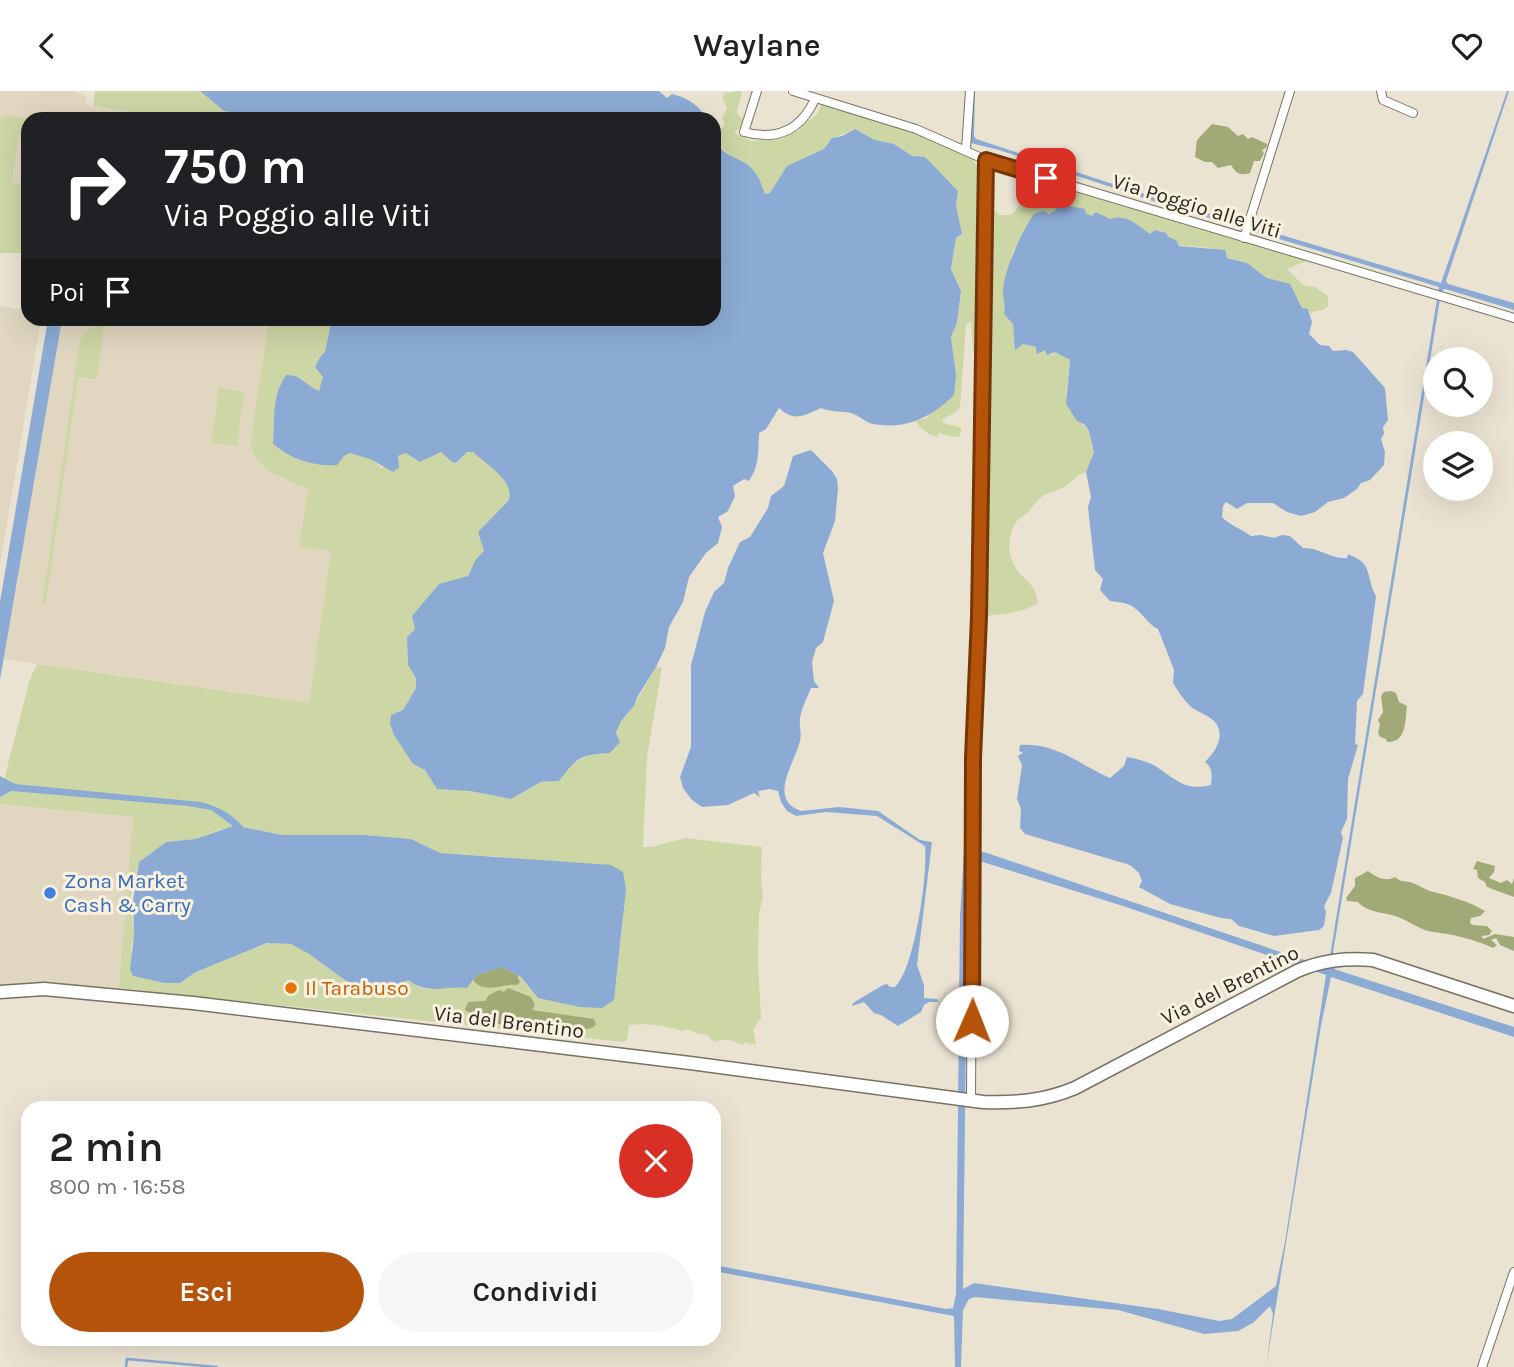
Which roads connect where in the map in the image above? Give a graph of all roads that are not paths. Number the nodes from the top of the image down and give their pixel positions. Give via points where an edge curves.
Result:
1 (757, 91) edge
2 (793, 91) edge
3 (970, 91) edge
4 (1290, 91) edge
5 (1381, 91) edge
6 (815, 99) junction
7 (1413, 113) dead end
8 (966, 149) junction
9 (986, 160) junction
10 (1246, 231) junction
11 (1514, 318) edge
12 (0, 992) edge
13 (1514, 1006) edge
14 (965, 1100) junction
15 (1514, 1272) edge
16 (1482, 1367) edge

1 - 6 street via 744,132 762,137 796,125 808,115
2 - 6 street, Via Poggio alle Viti
3 - 8 street
4 - 10 street
5 - 7 street via 1383,100
6 - 8 street, Via Poggio alle Viti
8 - 9 street, Via Poggio alle Viti
9 - 10 street, Via Poggio alle Viti
9 - 14 street via 974,863
10 - 11 street, Via Poggio alle Viti
12 - 14 street, Via del Brentino via 44,989 193,1003
13 - 14 street, Via del Brentino via 1373,960 1315,963 1075,1088 1019,1103
15 - 16 street

